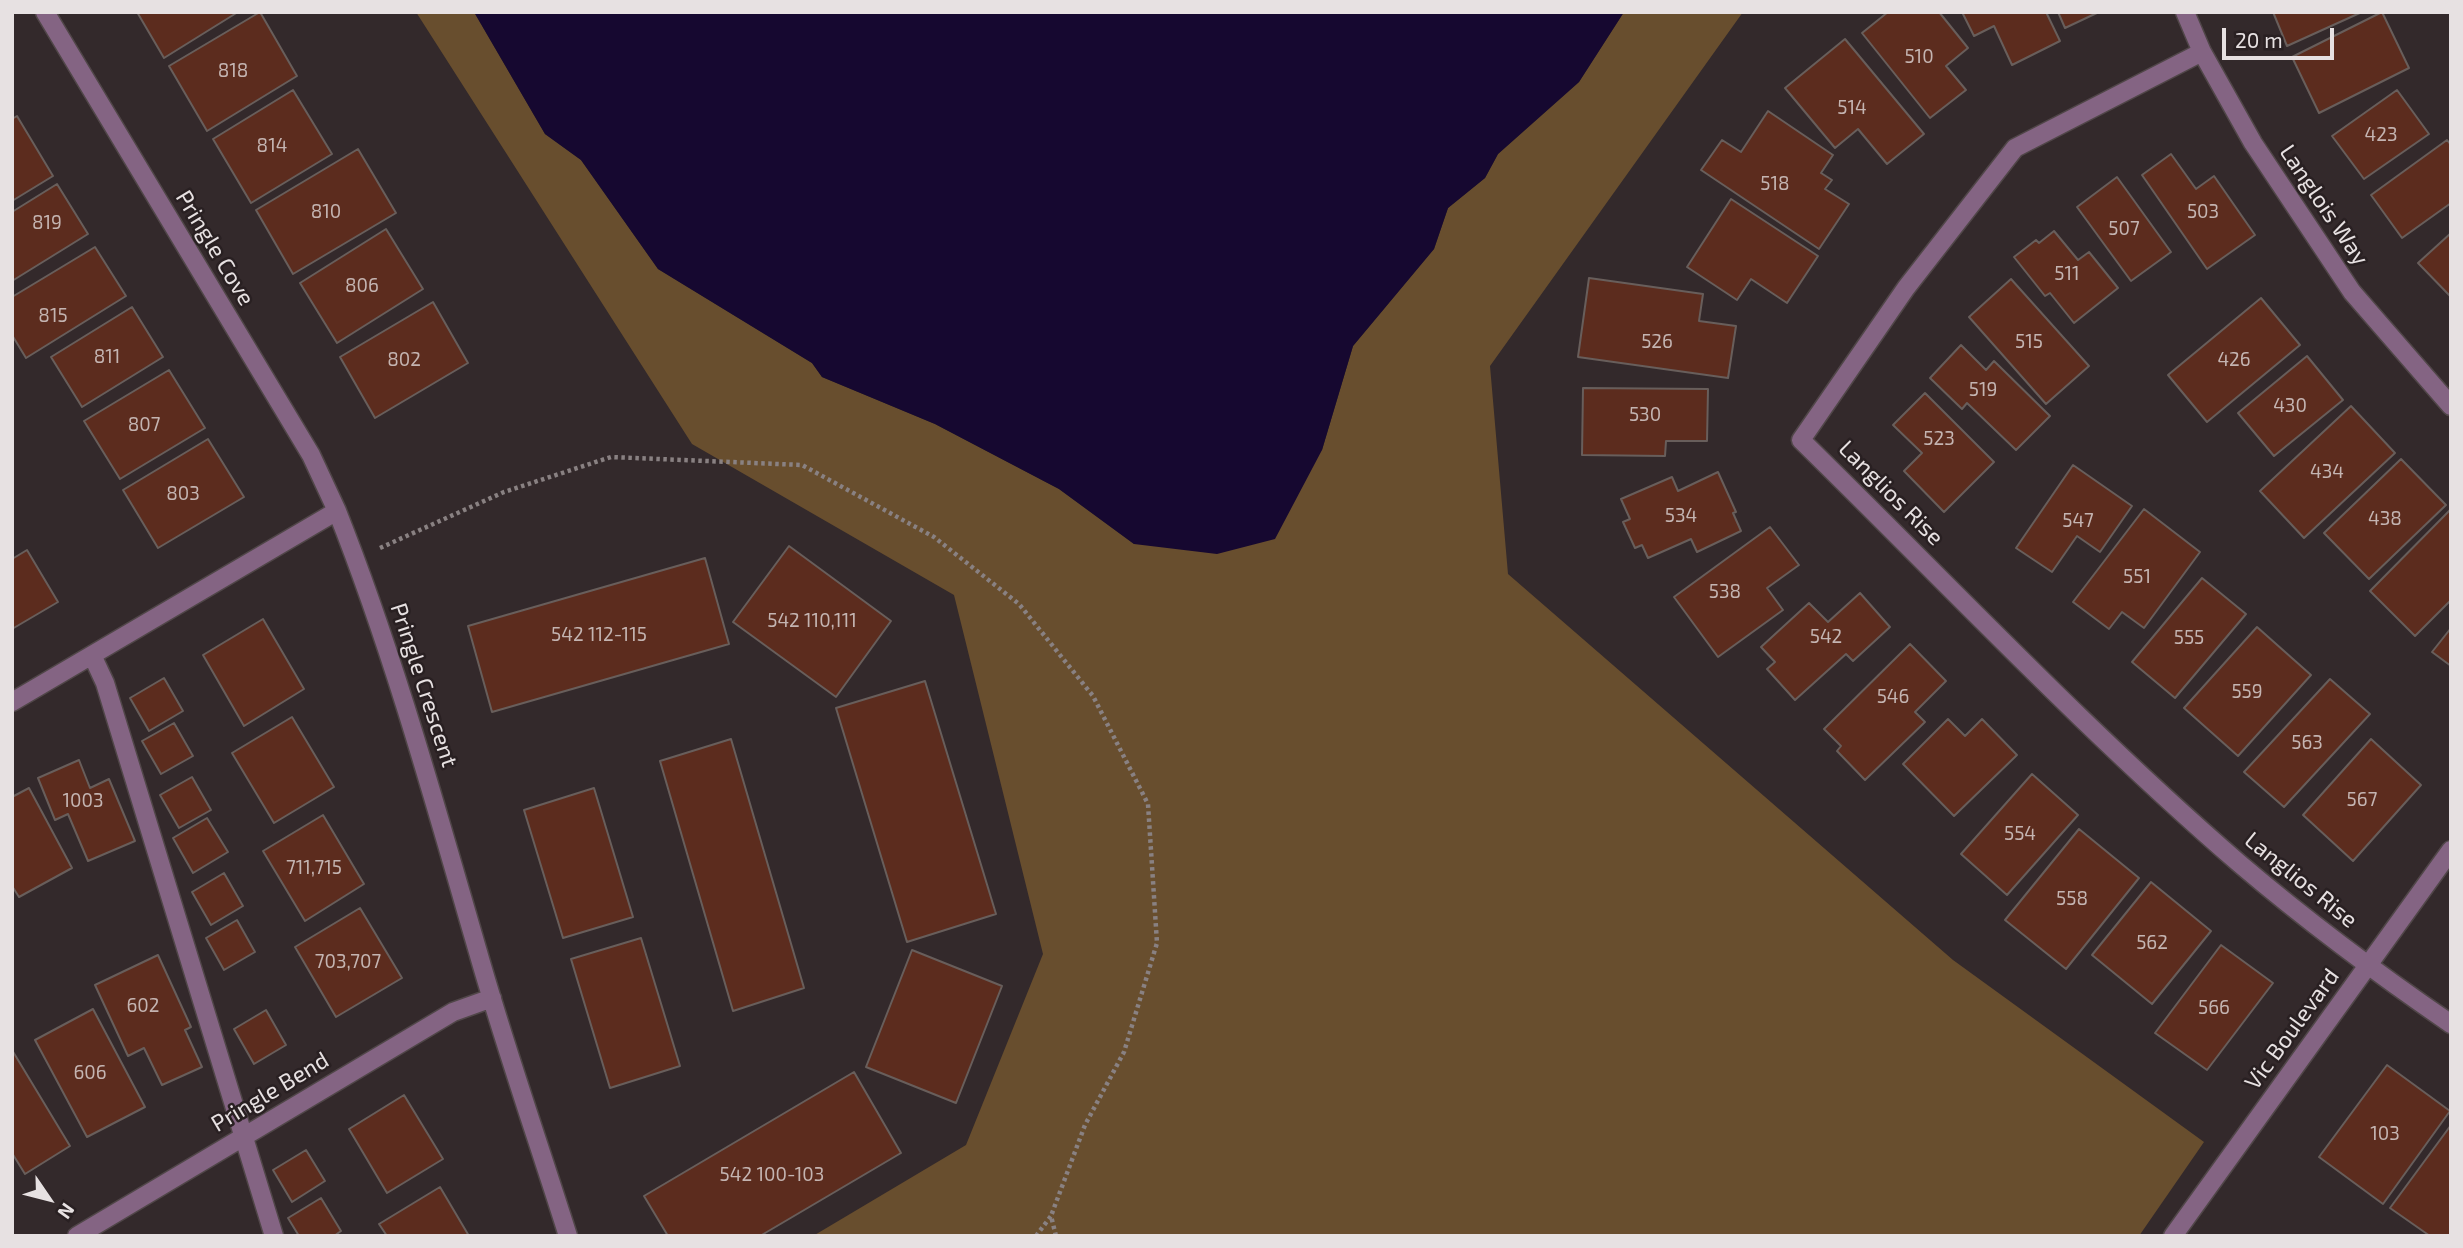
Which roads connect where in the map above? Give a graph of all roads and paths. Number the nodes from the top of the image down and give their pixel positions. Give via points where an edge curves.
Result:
1 (45, 12) edge
2 (2185, 12) edge
3 (2202, 52) junction
4 (2451, 406) edge
5 (337, 511) junction
6 (355, 555) junction
7 (92, 655) junction
8 (12, 702) edge
9 (2451, 850) edge
10 (2368, 967) junction
11 (492, 998) junction
12 (2451, 1024) edge
13 (242, 1137) junction
14 (1051, 1216) junction
15 (77, 1236) edge
16 (274, 1236) edge
17 (568, 1236) edge
18 (1036, 1236) edge
19 (1056, 1236) edge
20 (2173, 1236) edge

1 - 5 street, Pringle Cove via 311,455
2 - 3 street, Langlois Way
3 - 4 street, Langlois Way via 2253,143 2352,292
3 - 10 street, Langlios Rise via 2015,148 1906,288 1801,440 2082,719 2240,863
5 - 6 street, Pringle Crescent
5 - 7 street
6 - 11 street, Pringle Crescent via 432,789
6 - 14 path via 391,545 504,492 611,457 802,466 934,537 1018,604 1093,696 1148,804 1157,943 1124,1052 1086,1125
7 - 8 street
7 - 13 street via 109,696
9 - 10 street, Vic Boulevard
10 - 12 street
10 - 20 street, Vic Boulevard
11 - 13 street, Pringle Bend via 453,1012
11 - 17 street, Pringle Crescent
13 - 15 street, Pringle Bend
13 - 16 street
14 - 18 path
14 - 19 path

